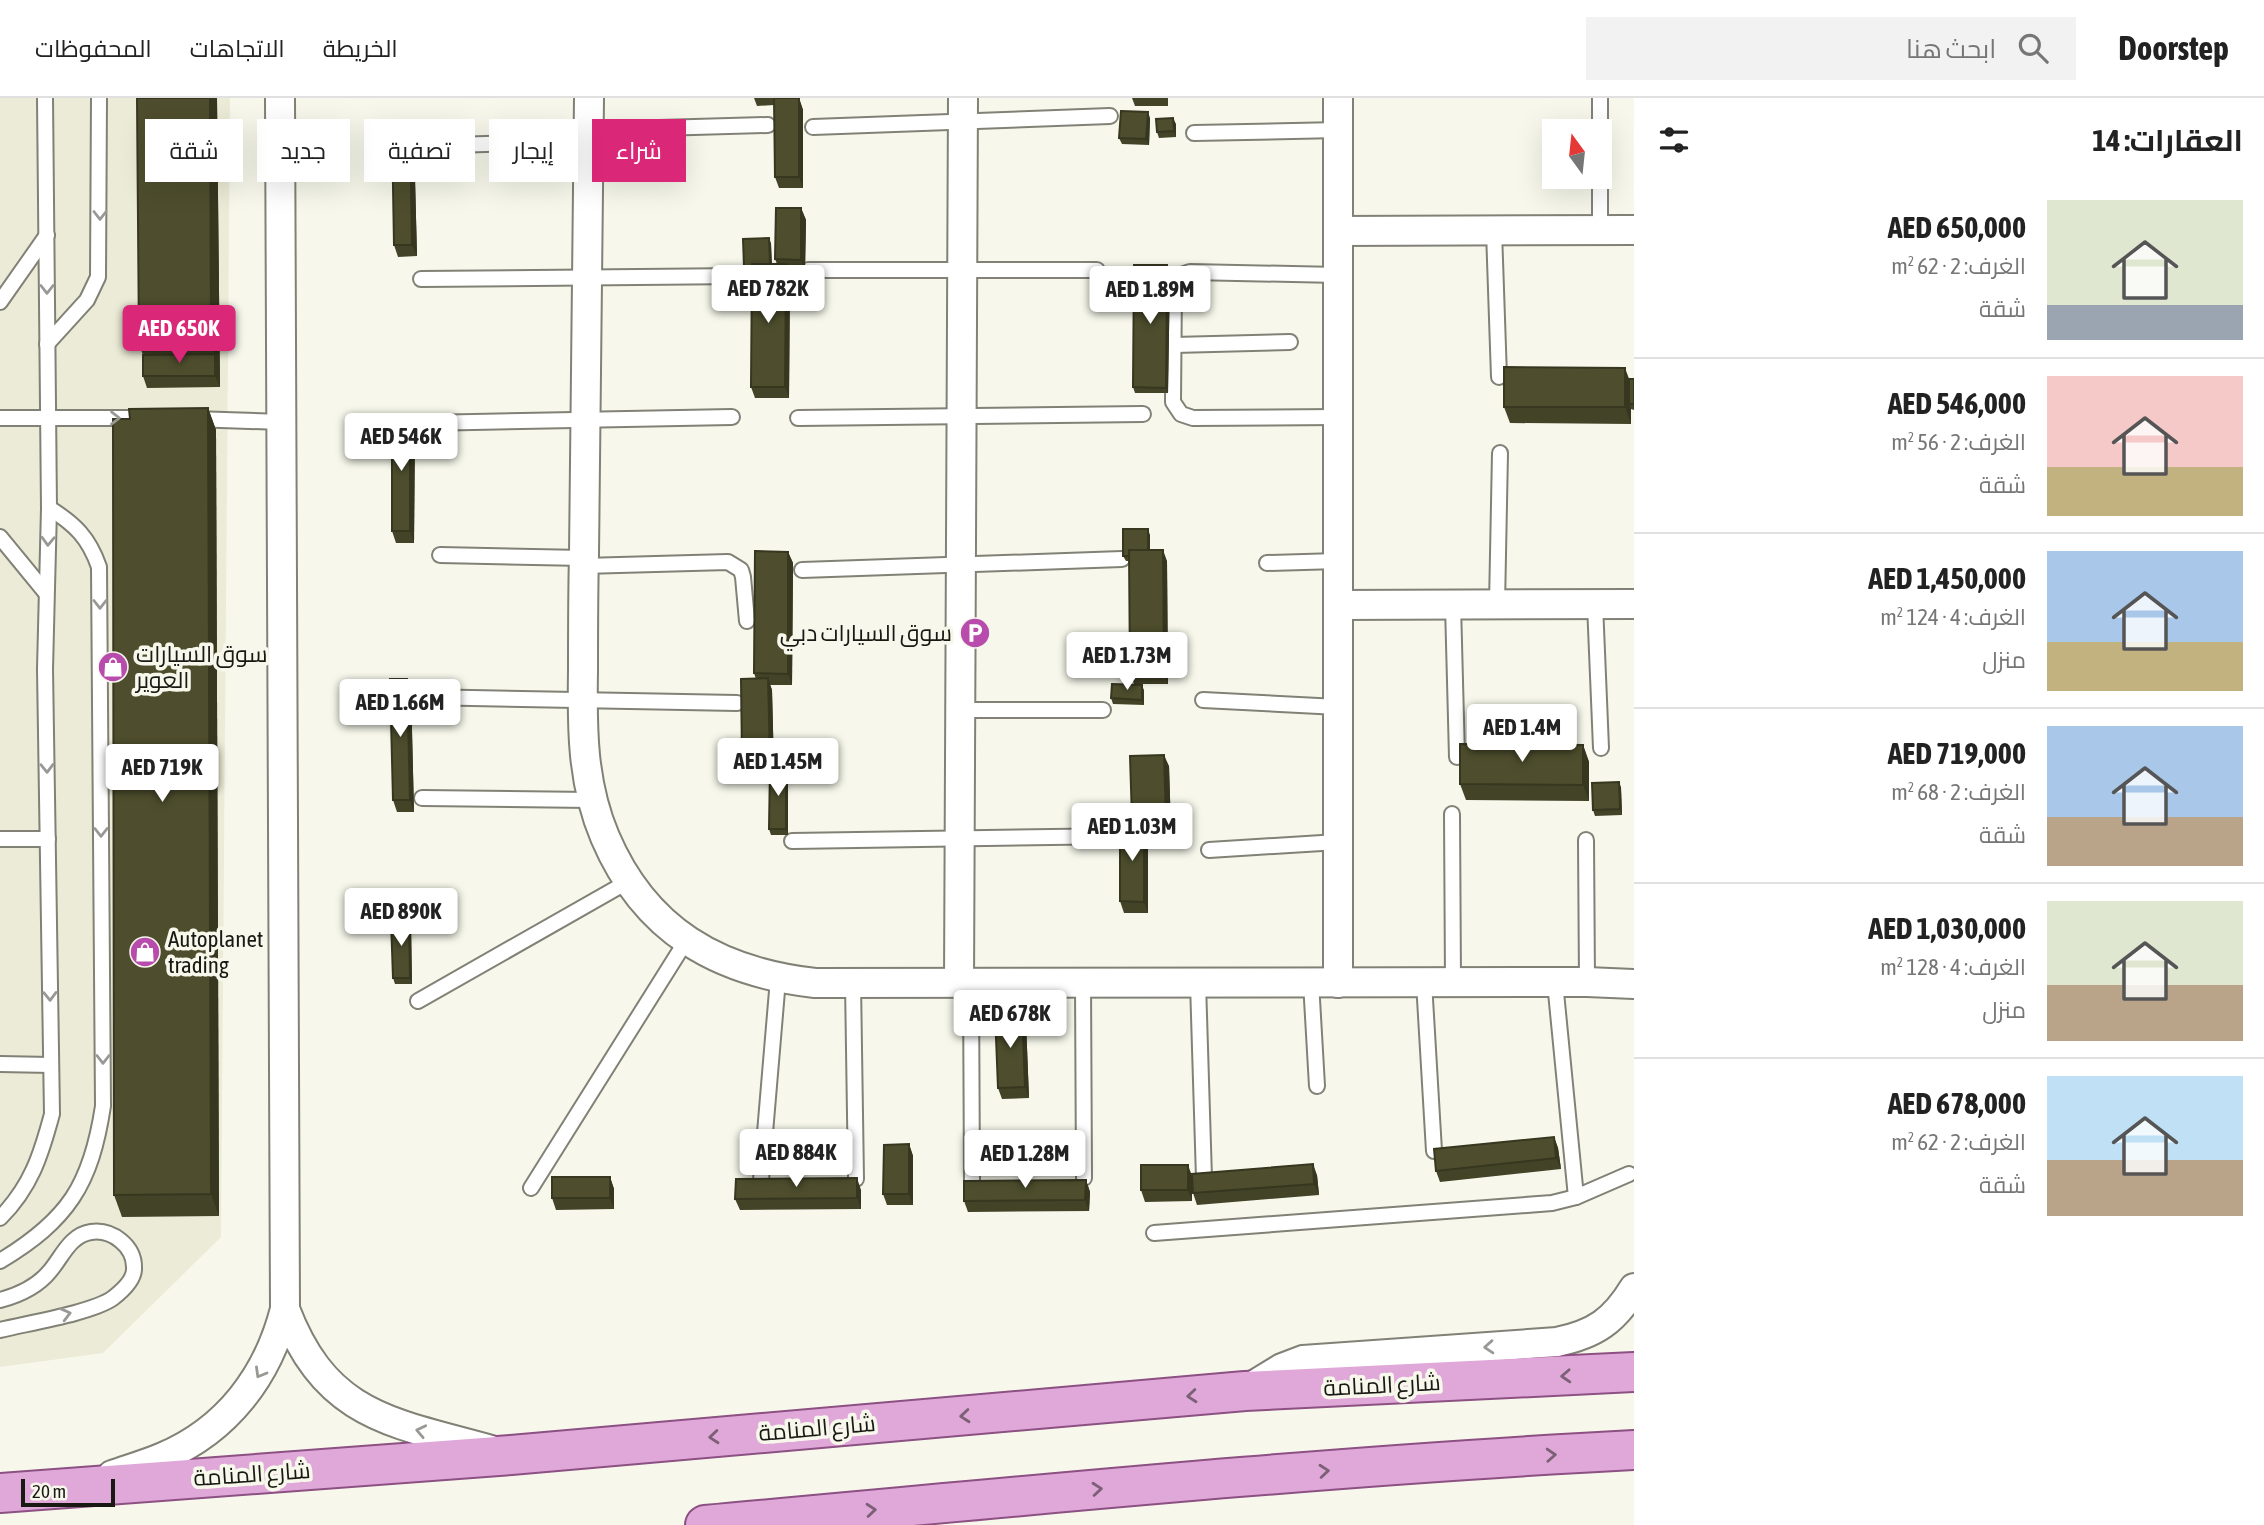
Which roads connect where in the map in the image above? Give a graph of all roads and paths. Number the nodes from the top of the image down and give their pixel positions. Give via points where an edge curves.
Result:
1 (45, 98) edge
2 (99, 98) edge
3 (280, 98) edge
4 (589, 98) edge
5 (1338, 98) edge
6 (1600, 98) edge
7 (962, 110) edge
8 (1110, 116) dead end
9 (768, 125) dead end
10 (813, 127) dead end
11 (1339, 130) junction
12 (1194, 133) dead end
13 (588, 135) junction
14 (475, 142) edge
15 (1600, 230) junction
16 (1634, 230) edge
17 (1338, 231) junction
18 (1494, 231) junction
19 (47, 235) junction
20 (808, 270) dead end
21 (962, 270) junction
22 (1097, 271) dead end
23 (1338, 275) junction
24 (743, 276) edge
25 (586, 278) junction
26 (421, 279) dead end
27 (0, 302) edge
28 (1290, 342) dead end
29 (47, 344) junction
30 (1174, 345) junction
31 (1499, 377) dead end
32 (1143, 414) dead end
33 (961, 416) junction
34 (732, 417) dead end
35 (1338, 417) junction
36 (0, 418) edge
37 (47, 418) junction
38 (156, 418) edge
39 (798, 418) dead end
40 (184, 419) edge
41 (584, 420) junction
42 (282, 422) junction
43 (424, 423) dead end
44 (1500, 453) dead end
45 (49, 508) junction
46 (0, 537) edge
47 (440, 555) dead end
48 (1122, 559) edge
49 (1338, 561) junction
50 (583, 562) junction
51 (1267, 563) dead end
52 (961, 565) junction
53 (802, 570) dead end
54 (46, 593) junction
55 (1595, 604) junction
56 (1634, 604) edge
57 (1338, 605) junction
58 (1453, 605) junction
59 (1497, 605) junction
60 (747, 621) dead end
61 (420, 697) dead end
62 (583, 700) junction
63 (1203, 700) dead end
64 (737, 703) dead end
65 (1338, 707) junction
66 (961, 710) junction
67 (1104, 710) dead end
68 (1601, 748) dead end
69 (1457, 757) edge
70 (422, 798) dead end
71 (591, 800) junction
72 (1452, 814) dead end
73 (1122, 836) edge
74 (0, 839) edge
75 (48, 839) junction
76 (960, 839) junction
77 (1586, 840) dead end
78 (792, 841) dead end
79 (1338, 842) junction
80 (1209, 850) dead end
81 (629, 881) junction
82 (685, 941) junction
83 (778, 979) junction
84 (1325, 982) junction
85 (1424, 982) junction
86 (1453, 982) junction
87 (1555, 982) junction
88 (1587, 982) junction
89 (853, 983) junction
90 (965, 983) junction
91 (1083, 983) junction
92 (1198, 983) junction
93 (1634, 984) edge
94 (418, 1001) dead end
95 (0, 1064) edge
96 (51, 1066) junction
97 (1317, 1086) dead end
98 (1434, 1151) edge
99 (1629, 1174) dead end
100 (1084, 1178) edge
101 (1204, 1178) edge
102 (856, 1179) edge
103 (761, 1180) edge
104 (972, 1182) edge
105 (531, 1188) dead end
106 (1576, 1197) junction
107 (0, 1218) edge
108 (1154, 1233) dead end
109 (0, 1261) edge
110 (1634, 1288) edge
111 (0, 1300) edge
112 (285, 1310) junction
113 (0, 1330) edge
114 (1634, 1372) edge
115 (1245, 1391) junction
116 (1634, 1450) edge
117 (511, 1455) junction
118 (80, 1486) junction
119 (0, 1493) edge
120 (705, 1525) edge

1 - 19 lane
2 -> 29 lane via 99,276 87,300
3 - 42 street
4 - 13 street
5 - 11 street
6 - 15 lane
7 - 8 lane
7 - 10 lane
7 - 21 street
9 - 13 lane
11 - 12 lane
11 - 17 street
13 - 14 lane
13 - 25 street
15 - 16 street
15 - 18 street
17 - 18 street
17 - 23 street
18 - 31 lane
19 - 27 lane
19 -> 29 lane
20 - 21 lane
21 - 22 lane
21 - 33 street
23 - 30 lane via 1183,272 1174,285
23 - 35 street
24 - 25 lane
25 - 26 lane
25 - 41 street
28 - 30 lane
29 - 37 lane
30 - 35 lane via 1174,402 1186,417
32 - 33 lane
33 - 39 lane
33 - 52 street
34 - 41 lane
35 - 49 street
36 - 37 lane
37 -> 38 lane
37 - 45 lane
40 - 42 lane
41 - 43 lane
41 - 50 street
42 - 112 street
44 - 59 lane
45 -> 54 lane
45 -> 109 lane via 83,534 99,567 103,1106 97,1145 83,1182 61,1214 32,1242
46 - 54 lane
47 - 50 lane
48 - 52 lane
49 - 51 lane
49 - 57 street
50 - 60 lane via 728,562 741,570
50 - 62 street
52 - 53 lane
52 - 66 street
54 -> 75 lane
55 - 56 street
55 - 59 street
55 - 68 lane
57 - 58 street
57 - 65 street
58 - 59 street
58 - 69 lane
61 - 62 lane
62 - 64 lane
62 - 71 street
63 - 65 lane
65 - 79 street
66 - 67 lane
66 - 76 street
70 - 71 lane
71 - 81 street via 605,839
72 - 86 lane
73 - 76 lane
74 - 75 lane
75 -> 96 lane
76 - 78 lane
76 - 90 street
77 - 88 lane
79 - 80 lane
79 - 84 street
81 - 82 street
81 - 94 lane
82 - 83 street via 744,970
82 - 105 lane
83 - 89 street
83 - 103 lane
84 - 85 street
84 - 92 street
84 - 97 lane
85 - 86 street
85 - 98 lane
86 - 87 street
87 - 88 street
87 - 106 lane
88 - 93 street
89 - 90 street
89 - 102 lane
90 - 91 street
90 - 104 lane
91 - 92 street
91 - 100 lane
92 - 101 lane
95 - 96 lane
96 - 107 lane via 52,1114 39,1160 16,1202
99 - 106 lane
106 - 108 lane via 1530,1205
110 -> 115 street via 1620,1309 1581,1337 1303,1360
113 -> 111 lane via 111,1299 129,1283 134,1269 131,1253 121,1240 106,1232 89,1232 74,1239 49,1273 30,1289
117 -> 112 street via 408,1429 364,1410 324,1379 307,1358
112 -> 118 street via 257,1380 225,1418 163,1457
114 -> 115 main road, شارع المنامة
115 -> 117 main road, شارع المنامة
120 -> 116 main road via 1148,1485
117 - 118 main road, شارع المنامة
118 - 119 main road, شارع المنامة

